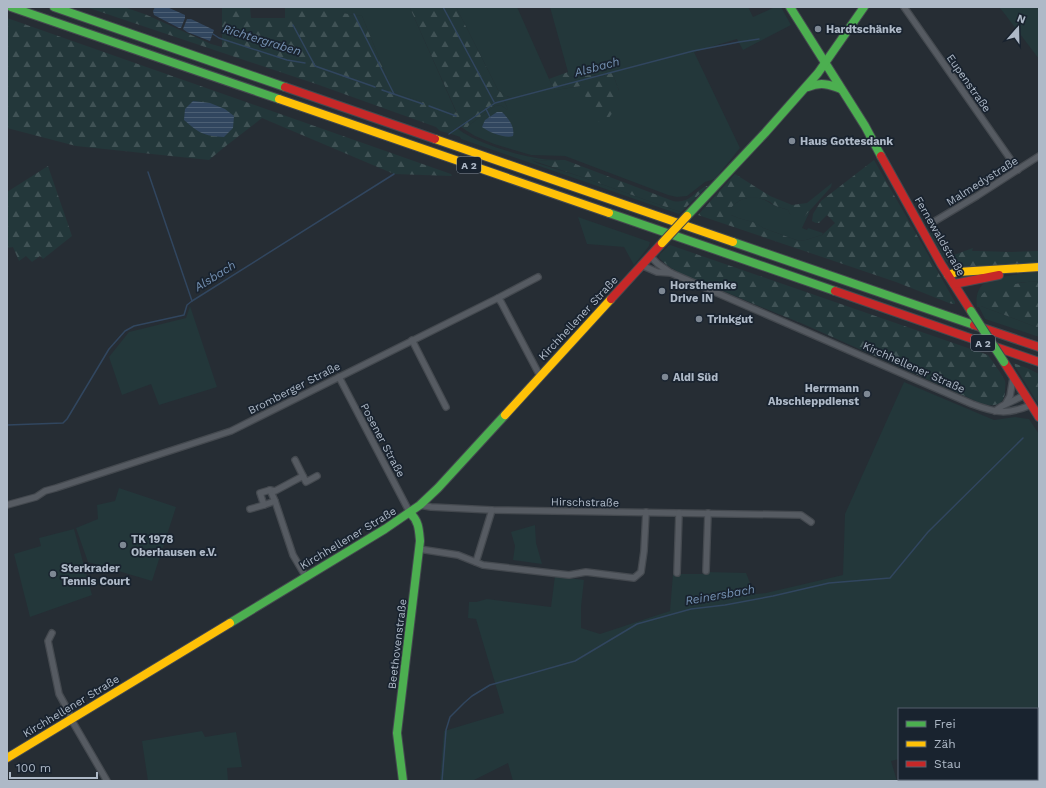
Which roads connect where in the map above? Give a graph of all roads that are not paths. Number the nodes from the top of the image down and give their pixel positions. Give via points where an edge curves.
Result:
1 (11, 7) edge
2 (54, 7) edge
3 (790, 7) edge
4 (864, 7) edge
5 (904, 7) edge
6 (825, 63) junction
7 (806, 88) junction
8 (841, 89) junction
9 (1039, 156) edge
10 (1018, 170) junction
11 (935, 221) dead end
12 (650, 256) junction
13 (641, 265) junction
14 (1039, 266) edge
15 (1039, 270) edge
16 (671, 273) junction
17 (948, 275) junction
18 (538, 277) dead end
19 (954, 284) junction
20 (498, 298) junction
21 (982, 327) junction
22 (412, 340) junction
23 (1039, 340) edge
24 (1039, 347) edge
25 (1039, 362) edge
26 (540, 376) junction
27 (339, 377) junction
28 (1013, 377) junction
29 (1025, 395) junction
30 (1005, 404) junction
31 (1031, 405) junction
32 (446, 407) dead end
33 (995, 411) junction
34 (1039, 417) edge
35 (295, 460) dead end
36 (303, 476) junction
37 (317, 476) dead end
38 (270, 490) junction
39 (275, 501) junction
40 (7, 505) edge
41 (264, 505) junction
42 (420, 505) junction
43 (250, 510) dead end
44 (492, 510) junction
45 (646, 512) junction
46 (410, 513) junction
47 (679, 513) junction
48 (708, 513) junction
49 (811, 522) dead end
50 (419, 549) junction
51 (476, 562) junction
52 (706, 571) dead end
53 (677, 572) dead end
54 (306, 577) junction
55 (52, 633) dead end
56 (70, 719) junction
57 (7, 758) edge
58 (107, 781) edge
59 (403, 781) edge

1 - 25 main road, A 2
2 - 21 main road, A 2
3 - 6 main road, Fernewaldstraße
4 - 6 main road, Kirchhellener Straße
5 - 10 street, Eupenstraße
6 - 7 main road, Kirchhellener Straße
6 - 8 main road, Fernewaldstraße
7 - 8 main road via 821,83
7 - 12 main road, Kirchhellener Straße, bridge
8 - 17 main road, Fernewaldstraße via 879,151
9 - 10 street, Malmedystraße
10 - 11 street, Malmedystraße
12 - 13 main road, Kirchhellener Straße
12 - 16 street, Kirchhellener Straße
13 - 16 street, Kirchhellener Straße via 657,272
13 - 26 main road, Kirchhellener Straße
14 - 17 main road via 957,272
15 - 19 main road
16 - 33 street, Kirchhellener Straße via 972,404
17 - 19 main road, Fernewaldstraße
18 - 20 street, Bromberger Straße
19 - 28 main road, Fernewaldstraße, bridge
20 - 22 street, Bromberger Straße
20 - 26 street
21 - 23 main road via 993,324
21 - 24 main road, A 2
22 - 27 street, Bromberger Straße
22 - 32 street
26 - 42 main road, Kirchhellener Straße
27 - 40 street, Bromberger Straße via 231,431
27 - 46 street, Posener Straße
28 - 29 main road, Fernewaldstraße
28 - 30 street via 1013,386
29 - 30 street
29 - 31 main road, Fernewaldstraße
30 - 33 street
31 - 33 street, Kirchhellener Straße via 1013,411
31 - 34 main road, Fernewaldstraße
35 - 36 street
36 - 37 street via 306,482
36 - 38 street via 275,491
38 - 39 street
38 - 41 street via 260,493
39 - 41 street
39 - 54 street via 293,555
41 - 43 street
42 - 44 street, Hirschstraße
42 - 46 main road, Kirchhellener Straße
44 - 45 street, Hirschstraße
44 - 51 street
45 - 47 street, Hirschstraße
45 - 51 street via 641,572 634,578 586,572 568,575
46 - 50 main road, Beethovenstraße via 418,523
46 - 54 main road, Kirchhellener Straße
47 - 48 street, Hirschstraße
47 - 53 street
48 - 49 street, Hirschstraße via 801,515
48 - 52 street
50 - 51 street via 458,555
50 - 59 main road, Beethovenstraße via 397,733
54 - 56 main road, Kirchhellener Straße
55 - 56 street via 48,641 58,689
56 - 57 main road, Kirchhellener Straße
56 - 58 street

